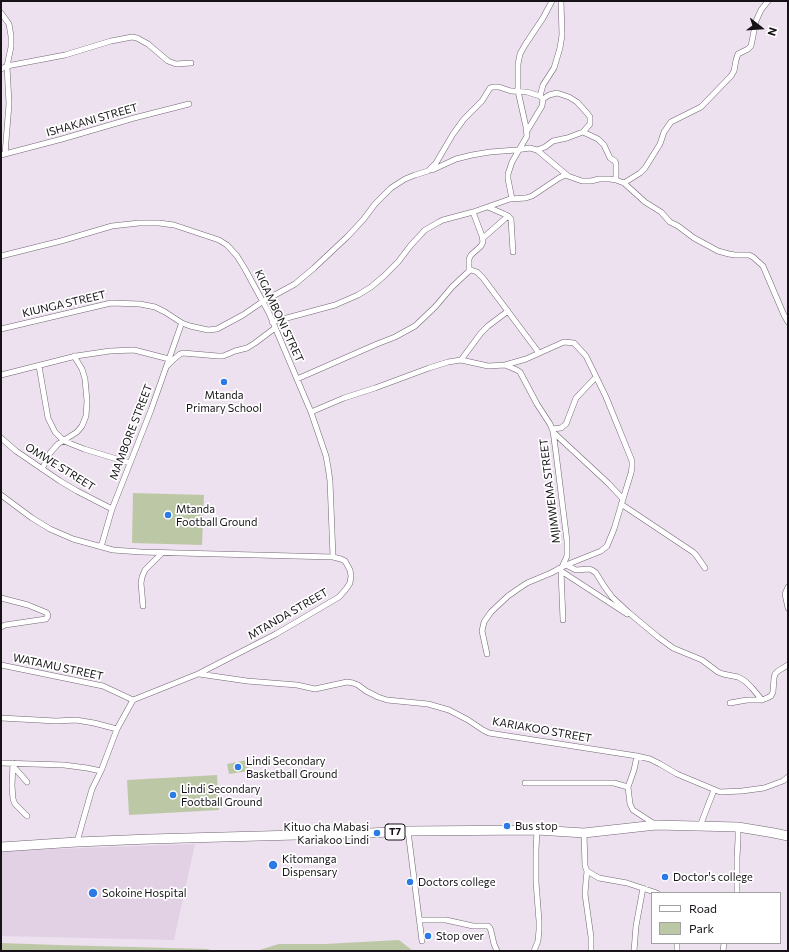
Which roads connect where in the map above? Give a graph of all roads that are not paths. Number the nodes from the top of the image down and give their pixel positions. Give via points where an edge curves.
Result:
1 (552, 1) edge
2 (561, 1) edge
3 (768, 1) edge
4 (1, 13) edge
5 (191, 63) dead end
6 (4, 68) edge
7 (518, 91) junction
8 (541, 98) junction
9 (189, 104) dead end
10 (527, 131) junction
11 (584, 132) junction
12 (519, 150) junction
13 (537, 150) junction
14 (3, 155) edge
15 (428, 171) junction
16 (568, 176) junction
17 (616, 180) junction
18 (624, 183) junction
19 (512, 199) junction
20 (488, 207) junction
21 (473, 212) junction
22 (508, 216) junction
23 (483, 238) junction
24 (513, 252) dead end
25 (1, 256) edge
26 (468, 271) junction
27 (262, 302) junction
28 (508, 311) junction
29 (272, 322) junction
30 (788, 322) edge
31 (181, 325) dead end
32 (276, 328) junction
33 (1, 329) edge
34 (539, 353) junction
35 (74, 356) junction
36 (169, 359) junction
37 (460, 360) junction
38 (505, 365) junction
39 (39, 366) junction
40 (166, 368) junction
41 (1, 376) edge
42 (596, 377) junction
43 (297, 380) junction
44 (311, 412) junction
45 (552, 430) junction
46 (1, 438) edge
47 (64, 441) junction
48 (130, 463) junction
49 (42, 469) junction
50 (1, 495) edge
51 (622, 502) junction
52 (112, 509) junction
53 (101, 547) junction
54 (162, 553) junction
55 (333, 557) junction
56 (562, 568) junction
57 (705, 568) dead end
58 (788, 587) edge
59 (1, 598) edge
60 (143, 606) dead end
61 (788, 608) edge
62 (563, 620) dead end
63 (1, 626) edge
64 (646, 627) junction
65 (487, 654) dead end
66 (1, 665) edge
67 (788, 665) edge
68 (198, 674) junction
69 (132, 700) junction
70 (762, 700) junction
71 (730, 703) dead end
72 (1, 718) edge
73 (117, 729) junction
74 (637, 756) junction
75 (1, 763) edge
76 (13, 764) junction
77 (101, 771) junction
78 (788, 777) edge
79 (27, 782) dead end
80 (525, 783) dead end
81 (628, 786) junction
82 (714, 790) junction
83 (27, 816) dead end
84 (656, 825) junction
85 (700, 826) junction
86 (738, 827) junction
87 (537, 830) junction
88 (408, 831) junction
89 (584, 833) junction
90 (788, 836) edge
91 (77, 842) junction
92 (1, 847) edge
93 (588, 872) junction
94 (643, 888) junction
95 (654, 892) edge
96 (737, 892) edge
97 (420, 920) junction
98 (422, 941) dead end
99 (497, 951) edge
100 (534, 951) edge
101 (591, 951) edge
102 (634, 951) edge

1 - 7 street via 520,54
2 - 8 street via 562,41 554,68 543,85
3 - 18 street via 756,20 751,46 738,54 731,76 701,107 672,122 645,168
4 - 6 street via 9,24 11,47
5 - 6 street via 176,64 148,44 132,37 111,40 65,55
6 - 14 street via 9,104
7 - 8 street
7 - 10 street
7 - 15 street via 490,88 464,119 436,163
8 - 10 street via 542,106
8 - 11 street via 557,93 577,102 590,117 590,124
9 - 14 street, ISHAKANI STREET
10 - 12 street
11 - 13 street via 553,141
11 - 17 street via 598,139 610,158 615,161
12 - 13 street, KIUNGA STREET
12 - 15 street, KIUNGA STREET via 472,155
12 - 19 street via 508,174
13 - 16 street
15 - 27 street, KIUNGA STREET via 390,188 347,237 314,268 290,287
16 - 17 street via 582,181
16 - 19 street via 559,178 532,196
17 - 18 street
18 - 30 street via 670,222 694,238 718,251 749,255 763,266
19 - 20 street
20 - 21 street
20 - 22 street
21 - 23 street
21 - 29 street via 443,220 425,230 384,276 358,296
22 - 23 street
22 - 24 street
23 - 26 street via 483,242 471,255
25 - 27 street, KIGAMBONI STRET via 112,226 159,222 219,240 227,245 245,269
26 - 28 street via 477,272 483,278
26 - 43 street via 415,326
27 - 29 street, KIGAMBONI STRET
27 - 33 street, KIUNGA STREET via 225,325 208,330 182,323 155,307 111,303
28 - 34 street
28 - 37 street via 481,333
29 - 32 street, KIGAMBONI STRET
31 - 36 street, MAMBORE STREET
32 - 40 street via 247,348 223,356 183,353
32 - 43 street, KIGAMBONI STRET
34 - 38 street
34 - 42 street via 564,342 574,343 586,356
35 - 36 street via 129,350
35 - 39 street
35 - 47 street via 85,379 86,416 77,432
36 - 40 street, MAMBORE STREET
37 - 38 street via 488,366
37 - 44 street via 429,368
38 - 45 street, MJIMWEMA STREET via 520,372
39 - 41 street
39 - 47 street via 48,418 55,432
40 - 48 street, MAMBORE STREET
42 - 45 street via 576,398 566,424
42 - 51 street via 632,461 631,474
43 - 44 street, KIGAMBONI STRET
44 - 55 street, KIGAMBONI STRET via 328,467
45 - 51 street via 608,483
45 - 56 street, MJIMWEMA STREET via 567,541 567,556
46 - 49 street, OMWE STREET
47 - 48 street
47 - 49 street via 50,453
48 - 52 street, MAMBORE STREET
49 - 52 street, OMWE STREET
50 - 53 street via 50,529
51 - 56 street via 607,546
51 - 57 street via 693,552
52 - 53 street, MAMBORE STREET
53 - 54 street
54 - 55 street
54 - 60 street via 142,577
55 - 68 street, MTANDA STREET via 345,561 351,576 346,589 339,597 276,634
56 - 62 street, MJIMWEMA STREET
56 - 64 street
56 - 64 street via 589,569 596,573 612,597
56 - 65 street via 527,583 491,612 484,622 482,631
58 - 61 street via 785,594
59 - 63 street via 28,605 46,612 48,616 46,619
64 - 70 street via 673,648 702,660 723,674 745,681
66 - 69 street, WATAMU STREET via 103,686
67 - 70 street via 775,674 773,692
68 - 69 street, MTANDA STREET
68 - 74 street, KARIAKOO STREET via 315,688 353,683 387,700 428,704 449,710 489,733
69 - 73 street
70 - 71 street
72 - 73 street via 76,720
73 - 77 street
74 - 81 street
74 - 82 street, KARIAKOO STREET via 650,759
75 - 76 street
76 - 77 street via 71,766
76 - 79 street
76 - 83 street via 13,799
77 - 91 street via 92,790
78 - 82 street, KARIAKOO STREET via 754,790
80 - 81 street via 614,783
81 - 84 street via 633,810
82 - 85 street
84 - 85 highway, T7
84 - 89 highway, T7
85 - 86 highway, T7
86 - 90 highway, T7
86 - 96 street
87 - 88 highway, T7
87 - 89 highway, T7
87 - 100 street via 536,882 539,930
88 - 91 highway, T7
88 - 97 street
89 - 93 street via 585,866
91 - 92 highway, T7
93 - 94 street via 600,878
93 - 101 street via 585,894
94 - 95 street
94 - 102 street
97 - 98 street
97 - 99 street via 446,920 473,926 488,926

